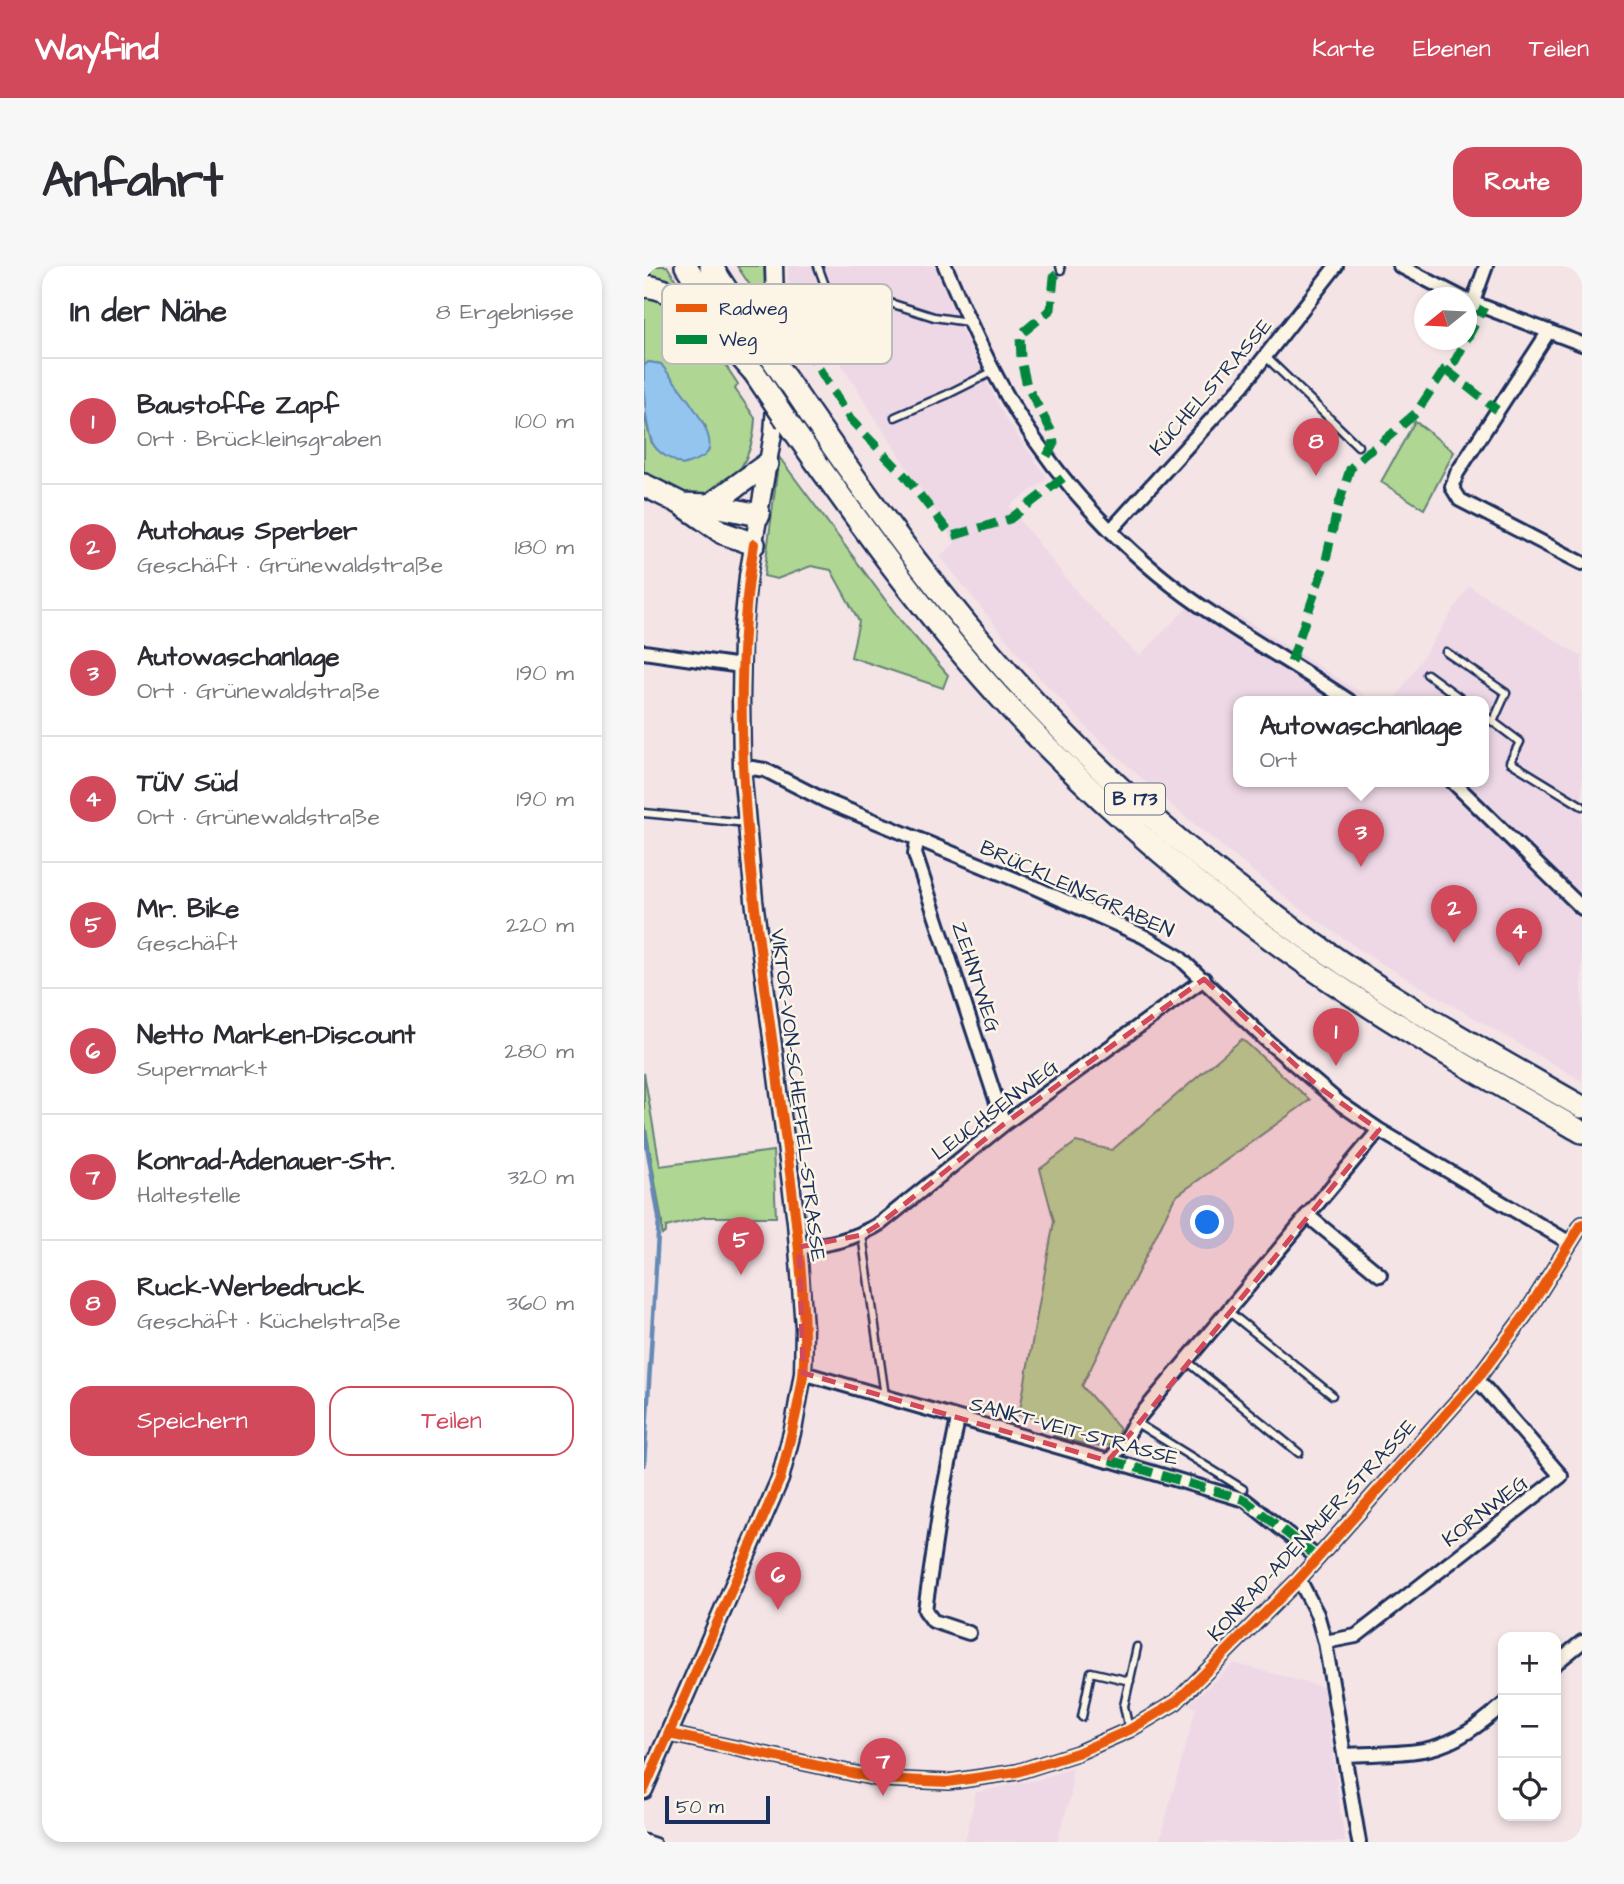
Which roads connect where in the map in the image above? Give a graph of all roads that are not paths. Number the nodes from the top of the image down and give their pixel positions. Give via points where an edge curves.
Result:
1 (686, 266) edge
2 (711, 266) edge
3 (775, 266) edge
4 (818, 266) edge
5 (945, 266) edge
6 (1336, 266) edge
7 (1400, 266) edge
8 (1486, 266) edge
9 (698, 284) edge
10 (723, 284) edge
11 (775, 284) edge
12 (825, 284) edge
13 (644, 286) edge
14 (1441, 287) edge
15 (1474, 287) edge
16 (662, 289) edge
17 (892, 304) edge
18 (1477, 304) edge
19 (969, 322) junction
20 (1549, 331) junction
21 (1582, 344) edge
22 (1265, 356) junction
23 (746, 364) edge
24 (749, 364) edge
25 (776, 364) edge
26 (777, 364) edge
27 (994, 371) junction
28 (754, 372) junction
29 (895, 417) dead end
30 (1358, 446) dead end
31 (767, 464) junction
32 (644, 485) edge
33 (680, 503) junction
34 (710, 505) junction
35 (759, 515) junction
36 (1111, 530) junction
37 (754, 544) junction
38 (1582, 563) edge
39 (644, 652) edge
40 (1446, 652) dead end
41 (741, 667) junction
42 (1427, 674) dead end
43 (1342, 696) edge
44 (1457, 696) edge
45 (1489, 719) edge
46 (1493, 722) junction
47 (742, 769) junction
48 (1457, 787) edge
49 (1582, 806) edge
50 (644, 813) edge
51 (747, 824) junction
52 (917, 841) junction
53 (1582, 908) edge
54 (1204, 979) junction
55 (1582, 1107) edge
56 (1004, 1124) junction
57 (1379, 1130) junction
58 (1582, 1132) edge
59 (1307, 1215) junction
60 (1582, 1224) edge
61 (862, 1235) junction
62 (1570, 1243) junction
63 (799, 1247) junction
64 (1380, 1275) dead end
65 (1228, 1311) junction
66 (1186, 1360) junction
67 (803, 1373) junction
68 (1477, 1379) junction
69 (1332, 1395) dead end
70 (886, 1398) junction
71 (958, 1419) junction
72 (1135, 1422) junction
73 (1298, 1453) dead end
74 (1110, 1460) junction
75 (1243, 1489) dead end
76 (1318, 1558) junction
77 (1299, 1579) junction
78 (969, 1633) dead end
79 (1325, 1642) junction
80 (1582, 1642) edge
81 (1137, 1647) dead end
82 (1561, 1659) edge
83 (1129, 1681) junction
84 (1498, 1709) edge
85 (1082, 1717) dead end
86 (1129, 1730) junction
87 (669, 1734) junction
88 (1345, 1755) junction
89 (644, 1790) edge
90 (644, 1838) edge
91 (656, 1842) edge
92 (1359, 1842) edge

1 - 9 highway, B 173
2 - 10 highway, B 173, bridge
3 - 11 street, VIKTOR-VON-SCHEFFEL-STRASSE
4 - 12 lane
5 - 19 street
6 - 22 street, KÜCHELSTRASSE
7 - 14 street
8 - 15 street
13 - 16 highway
17 - 19 lane
18 - 20 street
19 - 27 street
20 - 21 street
20 - 38 street via 1452,487 1460,500
22 - 30 lane
22 - 36 street, KÜCHELSTRASSE
23 - 28 highway
24 - 28 highway, B 173
25 - 55 highway, B 173, bridge via 878,512 979,642 1113,780 1227,878 1351,968
26 - 31 street, VIKTOR-VON-SCHEFFEL-STRASSE
27 - 29 lane
27 - 36 street via 1028,431
28 - 58 highway, B 173, bridge via 902,581 975,670 1049,749 1151,844 1271,939 1344,989
31 - 34 highway
31 - 35 street, VIKTOR-VON-SCHEFFEL-STRASSE
32 - 33 highway
33 - 34 highway
33 - 37 highway via 723,533
34 - 35 highway
35 - 37 street, VIKTOR-VON-SCHEFFEL-STRASSE
36 - 43 street via 1151,568 1213,615
37 - 41 street, VIKTOR-VON-SCHEFFEL-STRASSE
39 - 41 street
40 - 46 lane via 1506,693
41 - 47 street, VIKTOR-VON-SCHEFFEL-STRASSE
42 - 44 lane
45 - 46 lane
46 - 49 lane via 1520,742 1510,762
47 - 51 street, VIKTOR-VON-SCHEFFEL-STRASSE
47 - 52 street, BRÜCKLEINSGRABEN via 765,770
48 - 53 street
50 - 51 lane
51 - 63 street, VIKTOR-VON-SCHEFFEL-STRASSE
52 - 54 street, BRÜCKLEINSGRABEN via 1143,936 1179,957
52 - 56 street, ZEHNTWEG via 915,854
54 - 56 street, LEUCHSENWEG
54 - 57 street, BRÜCKLEINSGRABEN via 1320,1088
56 - 61 street, LEUCHSENWEG
57 - 59 street
57 - 62 street, BRÜCKLEINSGRABEN
59 - 64 street
59 - 65 street
60 - 62 street, KONRAD-ADENAUER-STRASSE
61 - 63 street, LEUCHSENWEG
61 - 70 lane
62 - 68 street, KONRAD-ADENAUER-STRASSE
63 - 67 street, VIKTOR-VON-SCHEFFEL-STRASSE
65 - 66 street
65 - 69 lane
66 - 72 street
66 - 73 lane
67 - 70 street, SANKT-VEIT-STRASSE
67 - 87 street, VIKTOR-VON-SCHEFFEL-STRASSE via 780,1479
68 - 76 street, KONRAD-ADENAUER-STRASSE
68 - 79 street, KORNWEG via 1561,1476 1356,1636
70 - 71 street, SANKT-VEIT-STRASSE
71 - 74 street, SANKT-VEIT-STRASSE
71 - 78 street via 925,1610 933,1621
72 - 74 street
72 - 75 lane
74 - 76 street, SANKT-VEIT-STRASSE via 1245,1500
76 - 77 street, KONRAD-ADENAUER-STRASSE
77 - 79 street
77 - 86 street, KONRAD-ADENAUER-STRASSE via 1176,1702
79 - 88 street
80 - 82 street
81 - 83 lane
83 - 85 lane via 1091,1672
83 - 86 lane via 1124,1706
84 - 88 street via 1443,1745
86 - 87 street, KONRAD-ADENAUER-STRASSE via 1077,1754 1017,1772 948,1782 880,1779
87 - 89 street, VIKTOR-VON-SCHEFFEL-STRASSE
88 - 92 street
90 - 91 lane

